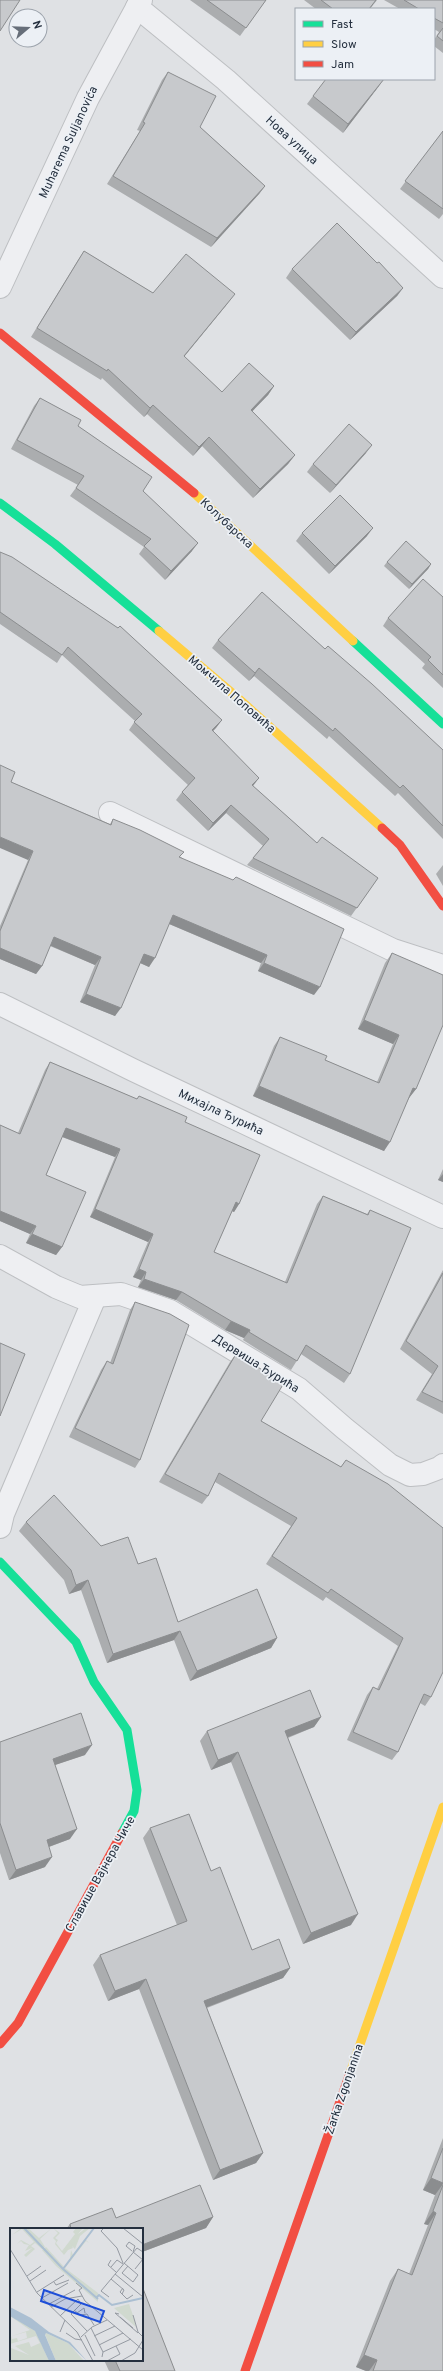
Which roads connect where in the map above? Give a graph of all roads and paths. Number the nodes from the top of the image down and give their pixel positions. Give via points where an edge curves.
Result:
1 (139, 4) edge
2 (443, 276) edge
3 (0, 287) edge
4 (0, 333) edge
5 (0, 503) edge
6 (443, 724) edge
7 (110, 812) dead end
8 (443, 906) edge
9 (443, 966) edge
10 (0, 1004) edge
11 (443, 1218) edge
12 (0, 1256) edge
13 (95, 1297) junction
14 (443, 1465) edge
15 (0, 1527) edge
16 (0, 1562) edge
17 (443, 1807) edge
18 (0, 2044) edge
19 (245, 2371) edge

1 - 2 street, Нова улица
1 - 3 street, Muharema Suljanovića via 88,98
4 - 6 street, Колубарска via 185,484
5 - 8 street, Момчила Поповића via 55,544 238,698 400,844
7 - 9 street via 393,950
10 - 11 street, Михајла Ђурића via 140,1074
12 - 13 street, Дервиша Ђурића via 56,1287 80,1297
13 - 14 street, Дервиша Ђурића via 121,1294 170,1311 299,1389 390,1465 410,1475 423,1474
13 - 15 street via 6,1507
16 - 18 street, Славише Вајнера Чиче via 76,1642 94,1682 127,1730 137,1790 134,1811 18,2022
17 - 19 street, Žarka Zgonjanina

